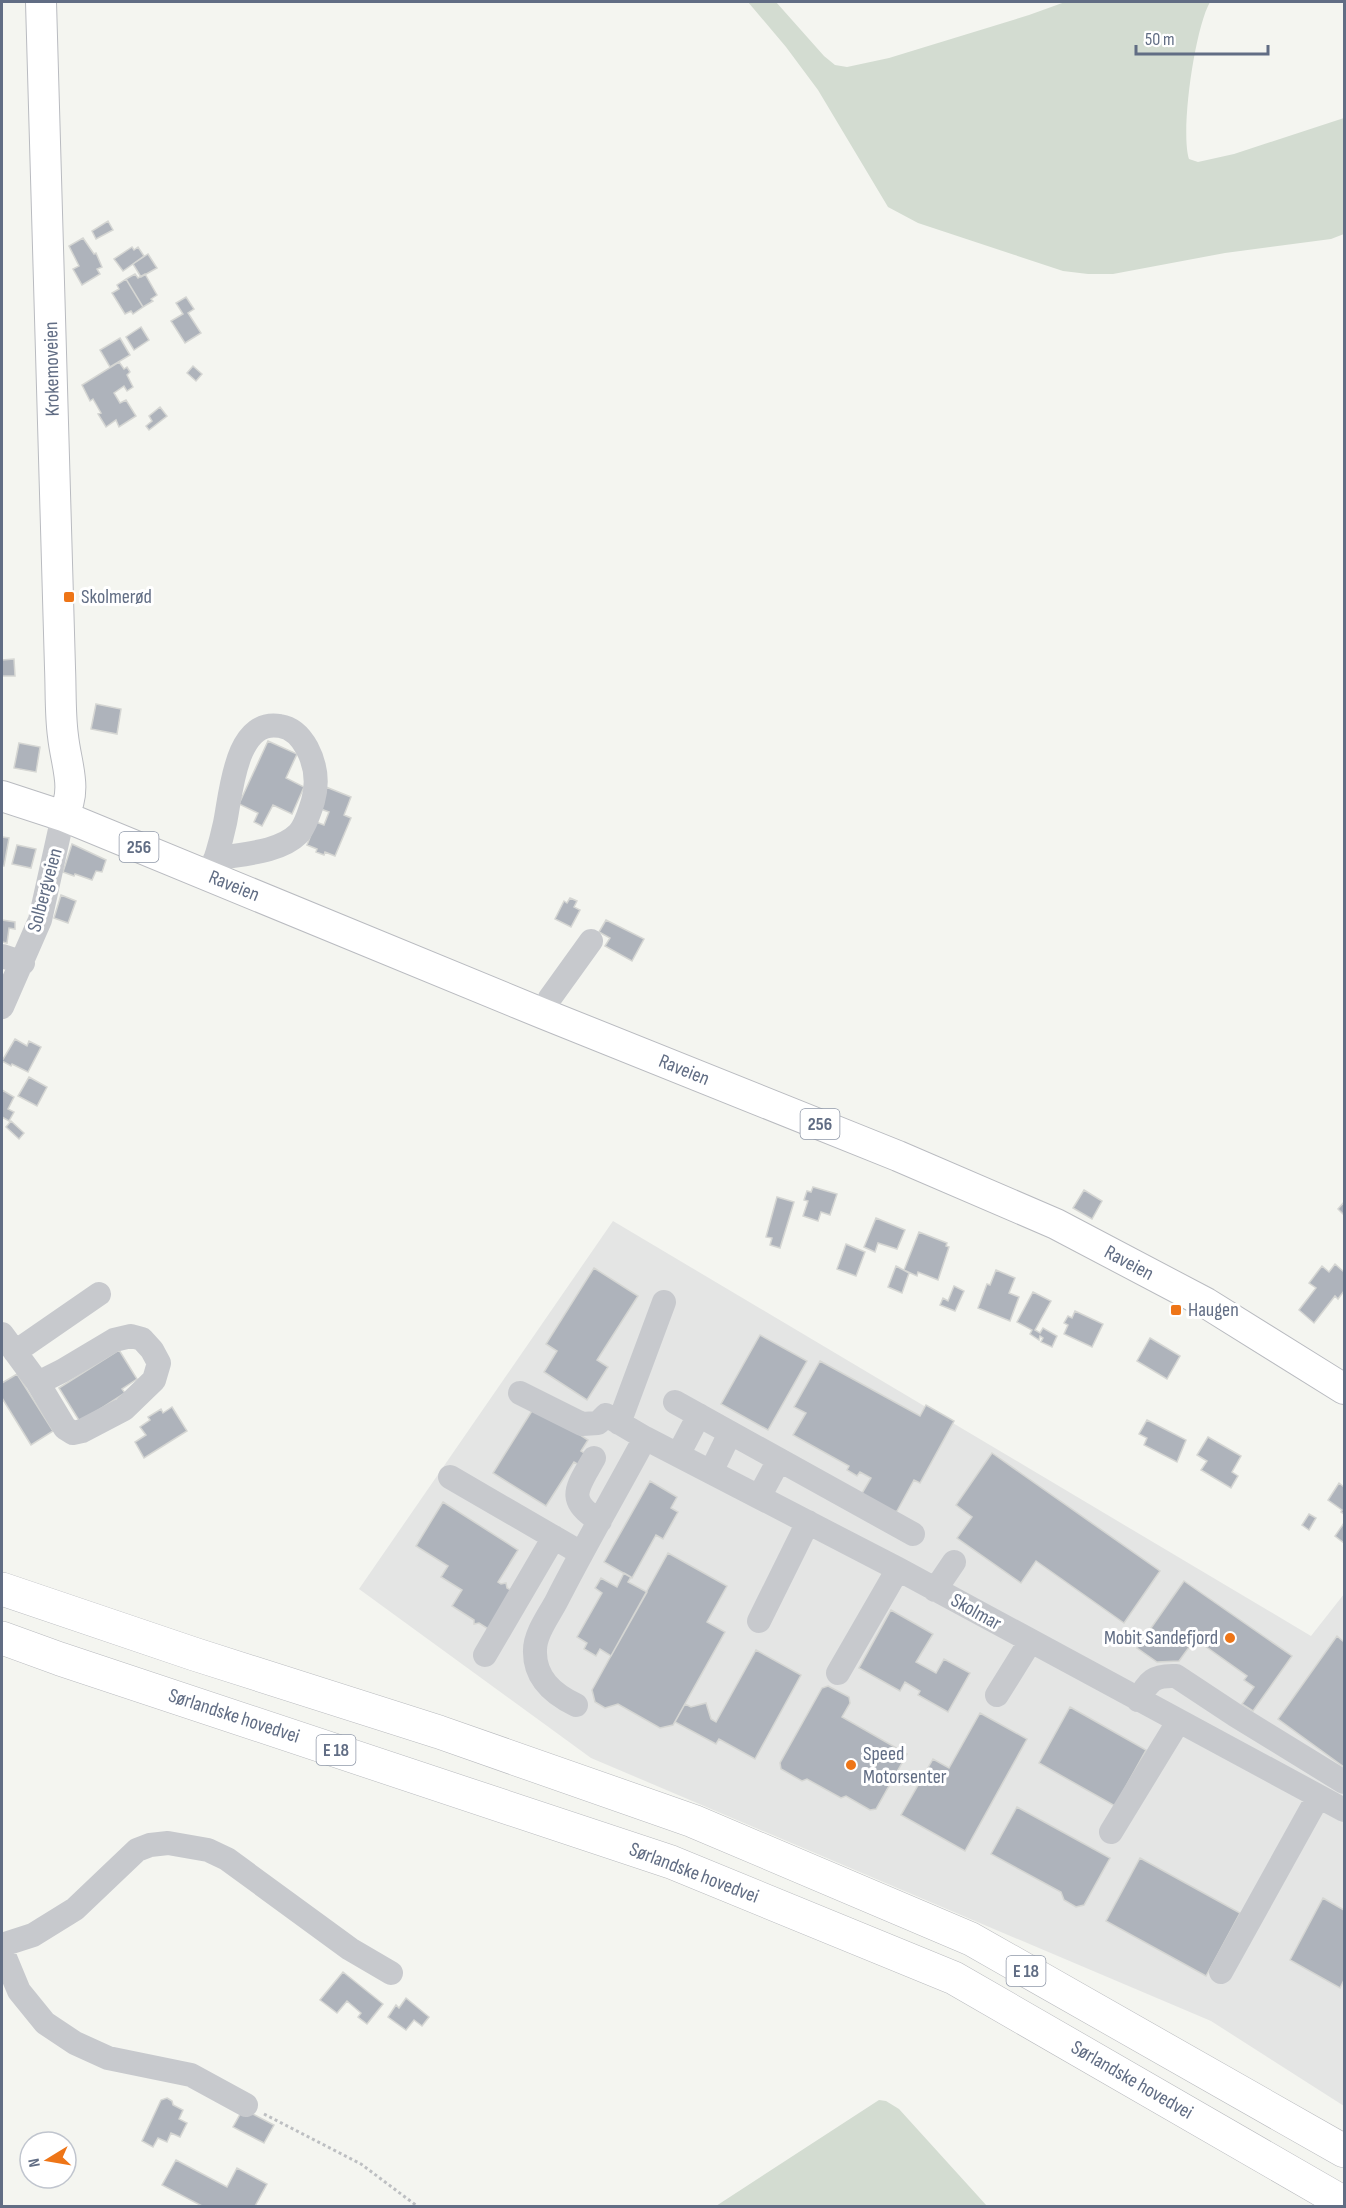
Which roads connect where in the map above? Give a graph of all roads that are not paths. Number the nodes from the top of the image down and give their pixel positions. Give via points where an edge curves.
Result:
1 (41, 2) edge
2 (2, 796) edge
3 (63, 816) junction
4 (212, 868) junction
5 (591, 941) dead end
6 (12, 959) edge
7 (2, 1007) edge
8 (544, 1014) junction
9 (99, 1294) dead end
10 (664, 1302) dead end
11 (8, 1343) edge
12 (38, 1383) junction
13 (1344, 1389) edge
14 (519, 1393) dead end
15 (675, 1402) dead end
16 (699, 1416) junction
17 (613, 1419) junction
18 (730, 1433) junction
19 (645, 1438) junction
20 (678, 1455) junction
21 (594, 1458) dead end
22 (779, 1460) junction
23 (711, 1472) junction
24 (450, 1477) dead end
25 (844, 1496) junction
26 (759, 1497) junction
27 (600, 1521) junction
28 (818, 1527) junction
29 (913, 1534) dead end
30 (554, 1537) junction
31 (581, 1553) junction
32 (954, 1562) dead end
33 (898, 1569) junction
34 (2, 1588) edge
35 (935, 1590) junction
36 (759, 1621) dead end
37 (2, 1638) edge
38 (1030, 1642) junction
39 (484, 1655) dead end
40 (838, 1672) dead end
41 (998, 1695) dead end
42 (1138, 1700) junction
43 (576, 1705) dead end
44 (1235, 1716) junction
45 (1178, 1722) junction
46 (1223, 1746) junction
47 (1297, 1754) junction
48 (1284, 1778) junction
49 (1344, 1782) edge
50 (1318, 1797) junction
51 (1344, 1809) edge
52 (1111, 1832) dead end
53 (2, 1945) edge
54 (2, 1950) edge
55 (1221, 1972) dead end
56 (391, 1973) dead end
57 (246, 2105) road end
58 (1344, 2151) edge
59 (1344, 2203) edge

1 - 3 main road, Krokemoveien via 63,736 54,800
2 - 3 main road, Raveien / 256
3 - 4 main road, Raveien / 256
3 - 6 street, Solbergveien via 40,920
4 - 4 street via 271,849 299,833 314,797 315,774 303,741 290,728 273,725 258,729 240,755
4 - 8 main road, Raveien / 256
5 - 8 street via 550,998
6 - 7 street, Solbergveien
8 - 13 main road, Raveien / 256 via 1056,1224 1206,1303
9 - 11 street
10 - 17 street
11 - 12 street
12 - 12 street via 65,1428 73,1433 124,1409 153,1380 159,1363 142,1338 131,1336 114,1340
14 - 17 street via 582,1424
15 - 16 street
16 - 18 street
16 - 20 street
17 - 19 street, Skolmar
18 - 22 street
18 - 23 street
19 - 20 street, Skolmar
19 - 27 street
20 - 23 street, Skolmar
21 - 27 street via 576,1499 585,1512
22 - 25 street
22 - 26 street
23 - 26 street, Skolmar
24 - 30 street
25 - 28 street
25 - 29 street
26 - 28 street, Skolmar
27 - 31 street
28 - 33 street, Skolmar
28 - 36 street
30 - 31 street
30 - 39 street
31 - 43 street via 535,1649 536,1664 546,1685
32 - 35 street
33 - 35 street, Skolmar
33 - 40 street
34 - 58 highway, E 18 via 439,1732 693,1821 971,1939
35 - 38 street, Skolmar
37 - 59 highway, Sørlandske hovedvei / E 18 via 671,1862 954,1978
38 - 41 street
38 - 42 street, Skolmar
42 - 44 street via 1154,1678 1176,1676
42 - 45 street, Skolmar
44 - 46 street
44 - 47 street
45 - 46 street, Skolmar
45 - 52 street
46 - 48 street, Skolmar
47 - 48 street
47 - 49 street
48 - 50 street, Skolmar
50 - 51 street, Skolmar
50 - 55 street
53 - 56 street via 33,1935 75,1909 136,1850 168,1844 208,1850 226,1859
54 - 57 street via 19,1990 45,2023 75,2043 108,2058 191,2075

